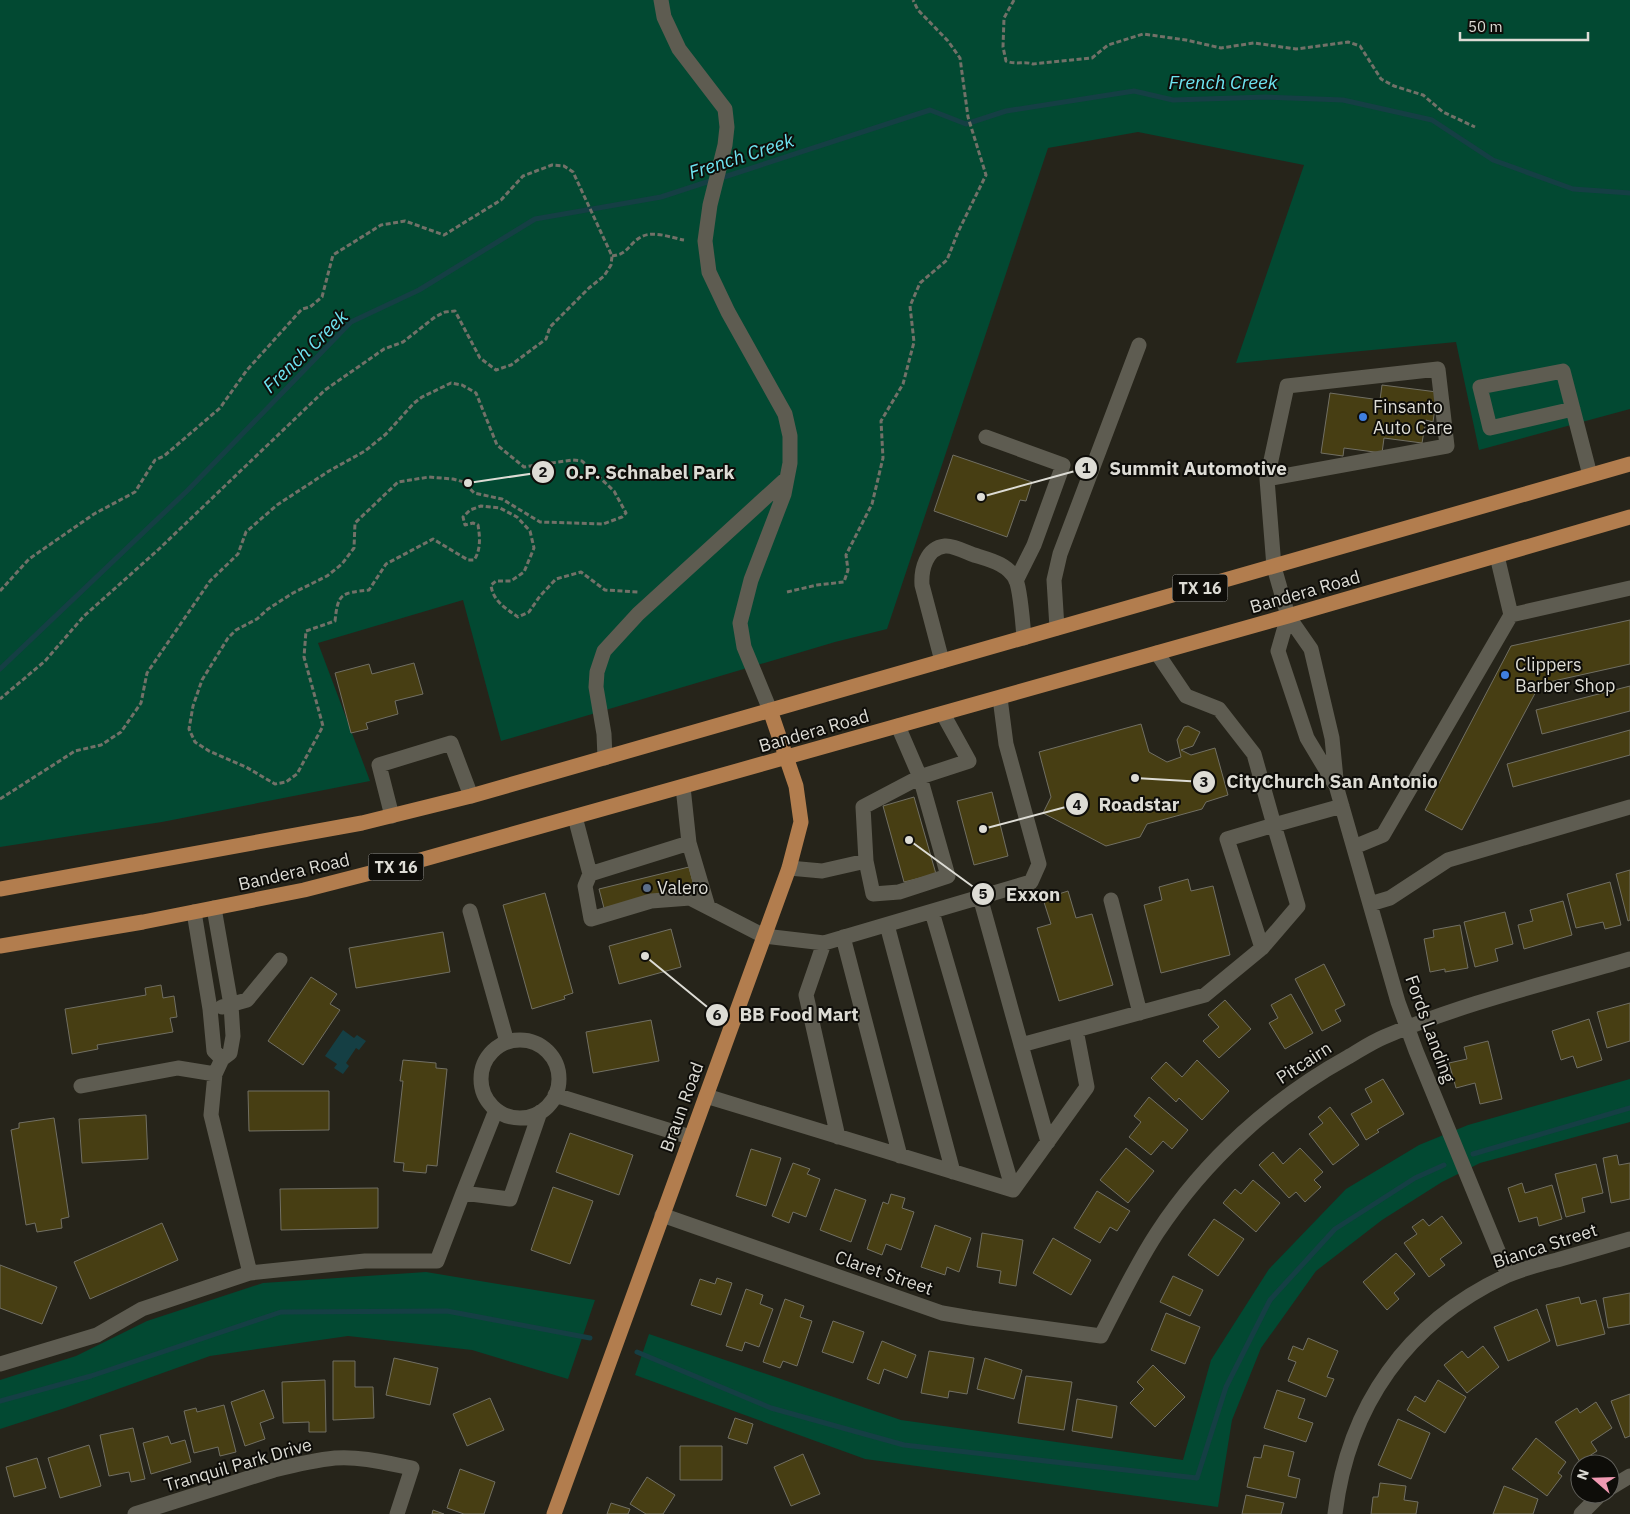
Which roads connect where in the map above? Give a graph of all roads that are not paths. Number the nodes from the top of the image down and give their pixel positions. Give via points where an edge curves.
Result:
1 (661, 0) edge
2 (1140, 345) dead end
3 (1573, 409) junction
4 (986, 437) dead end
5 (1630, 464) edge
6 (1590, 475) junction
7 (787, 478) junction
8 (1267, 480) junction
9 (1630, 519) edge
10 (1497, 556) junction
11 (1274, 567) junction
12 (1016, 581) junction
13 (1630, 588) edge
14 (1511, 615) junction
15 (1288, 616) junction
16 (1057, 628) junction
17 (1024, 638) junction
18 (1157, 653) junction
19 (942, 661) junction
20 (1000, 698) junction
21 (770, 710) junction
22 (943, 714) junction
23 (898, 726) junction
24 (605, 758) junction
25 (786, 758) junction
26 (920, 776) junction
27 (683, 787) junction
28 (1337, 789) junction
29 (471, 796) junction
30 (1342, 806) junction
31 (1630, 807) edge
32 (392, 816) junction
33 (575, 817) junction
34 (1274, 825) junction
35 (689, 844) junction
36 (1354, 847) junction
37 (866, 862) junction
38 (789, 868) junction
39 (590, 874) junction
40 (0, 889) edge
41 (980, 897) junction
42 (1111, 900) dead end
43 (1370, 904) junction
44 (708, 907) junction
45 (214, 908) junction
46 (470, 911) dead end
47 (194, 912) junction
48 (932, 912) junction
49 (887, 925) junction
50 (764, 936) junction
51 (843, 937) junction
52 (824, 943) junction
53 (0, 946) edge
54 (1262, 948) junction
55 (1630, 959) edge
56 (280, 960) dead end
57 (231, 1005) junction
58 (210, 1009) junction
59 (1140, 1013) junction
60 (1408, 1028) junction
61 (1076, 1030) junction
62 (507, 1042) junction
63 (1021, 1045) junction
64 (222, 1059) junction
65 (215, 1074) junction
66 (81, 1086) dead end
67 (555, 1095) junction
68 (706, 1096) junction
69 (496, 1110) junction
70 (540, 1112) junction
71 (690, 1137) junction
72 (838, 1137) junction
73 (1048, 1142) junction
74 (900, 1156) junction
75 (954, 1172) junction
76 (1014, 1190) junction
77 (463, 1193) junction
78 (662, 1215) junction
79 (1630, 1239) edge
80 (250, 1273) junction
81 (1508, 1275) junction
82 (1102, 1336) joint
83 (0, 1364) edge
84 (1591, 1504) edge
85 (135, 1514) edge
86 (397, 1514) edge
87 (554, 1514) edge
88 (1335, 1514) edge
89 (1581, 1514) edge

1 - 7 street via 664,17 679,49 725,109 725,144 705,241 709,272 785,414 790,436
2 - 16 street via 1060,554 1054,580
3 - 3 street via 1563,371 1480,387 1490,428
3 - 6 street
4 - 12 street via 1063,465 1034,545
5 - 6 main road, Bandera Road / TX 16
6 - 11 main road, Bandera Road / TX 16
7 - 21 street via 751,580 740,623 744,646
7 - 24 street via 638,614 604,652 596,687
8 - 8 street, Fords Landing via 1447,446 1438,369 1287,386
8 - 11 street, Fords Landing
9 - 10 main road, Bandera Road / TX 16
10 - 14 street
10 - 15 main road, Bandera Road / TX 16
11 - 15 street, Fords Landing
11 - 16 main road, Bandera Road / TX 16
12 - 17 street
12 - 19 street via 1007,569 994,561 946,546 935,550 927,559 922,585
13 - 14 street
14 - 36 street via 1383,835
15 - 18 main road, Bandera Road / TX 16
15 - 28 street, Fords Landing via 1311,649 1332,738
15 - 28 street, Fords Landing via 1278,651 1307,738
16 - 17 main road, Bandera Road / TX 16
17 - 19 main road, Bandera Road / TX 16
18 - 20 main road, Bandera Road / TX 16
18 - 34 street via 1186,696 1219,709 1254,754
19 - 21 main road, Bandera Road / TX 16
20 - 22 main road, Bandera Road / TX 16
20 - 41 street via 1006,744 1040,864 1031,882
21 - 24 main road, Bandera Road / TX 16
21 - 25 main road, Braun Road
22 - 23 main road, Bandera Road / TX 16
22 - 26 street via 968,760
23 - 25 main road, Bandera Road / TX 16
23 - 26 street
24 - 29 main road, Bandera Road / TX 16
25 - 27 main road, Bandera Road / TX 16
25 - 38 main road, Braun Road via 796,786 801,822
26 - 37 street via 864,807
26 - 37 street via 948,876 899,892 873,894
27 - 33 main road, Bandera Road / TX 16
27 - 35 street
28 - 30 street, Fords Landing
29 - 32 main road, Bandera Road / TX 16
29 - 32 street via 451,743 379,765
30 - 34 street
30 - 36 street, Fords Landing
31 - 43 street via 1448,860 1390,898
32 - 40 main road, Bandera Road / TX 16
33 - 39 street
33 - 45 main road, Bandera Road / TX 16 via 417,862
34 - 54 street via 1298,906
34 - 54 street via 1227,839
35 - 39 street
35 - 44 street
36 - 43 street, Fords Landing
37 - 38 street via 822,872
38 - 50 main road, Braun Road
39 - 44 street via 585,886 591,919 651,901 690,898
41 - 48 street
41 - 63 street
42 - 59 street
43 - 60 street, Fords Landing
44 - 50 street
45 - 47 main road, Bandera Road / TX 16
45 - 57 street
46 - 62 street
47 - 53 main road, Bandera Road / TX 16
47 - 58 street
48 - 49 street
48 - 76 street
49 - 51 street
49 - 75 street
50 - 52 street
50 - 68 main road, Braun Road
51 - 52 street
51 - 74 street
52 - 72 street via 806,995
54 - 59 street via 1205,995
55 - 60 street, Pitcairn via 1475,1004
56 - 57 street via 247,1000
57 - 58 street
57 - 64 street via 234,1036 230,1053
58 - 64 street via 214,1051
59 - 61 street
60 - 81 street, Fords Landing
60 - 82 street, Pitcairn via 1371,1043 1321,1072 1274,1105 1231,1144 1192,1186 1157,1232
61 - 63 street
61 - 73 street via 1088,1087
62 - 67 street via 533,1042 544,1048 558,1069
62 - 69 street via 488,1056 481,1078 482,1090
63 - 73 street
64 - 65 street
65 - 66 street via 178,1068
65 - 80 street via 211,1115
67 - 70 street
67 - 71 street
68 - 71 main road, Braun Road
68 - 72 street
69 - 70 street via 518,1117
69 - 77 street
70 - 77 street via 510,1200
71 - 78 main road, Braun Road
72 - 74 street
73 - 76 street
74 - 75 street
75 - 76 street
77 - 80 street via 437,1261 365,1261
78 - 82 street, Claret Street via 942,1313
78 - 87 main road, Braun Road
79 - 81 street, Bianca Street
80 - 83 street via 142,1309 97,1335
81 - 88 street, Bianca Street via 1480,1289 1439,1317 1410,1343 1391,1366 1361,1416 1350,1444
84 - 89 street
85 - 86 street, Tranquil Park Drive via 295,1464 336,1458 412,1468

